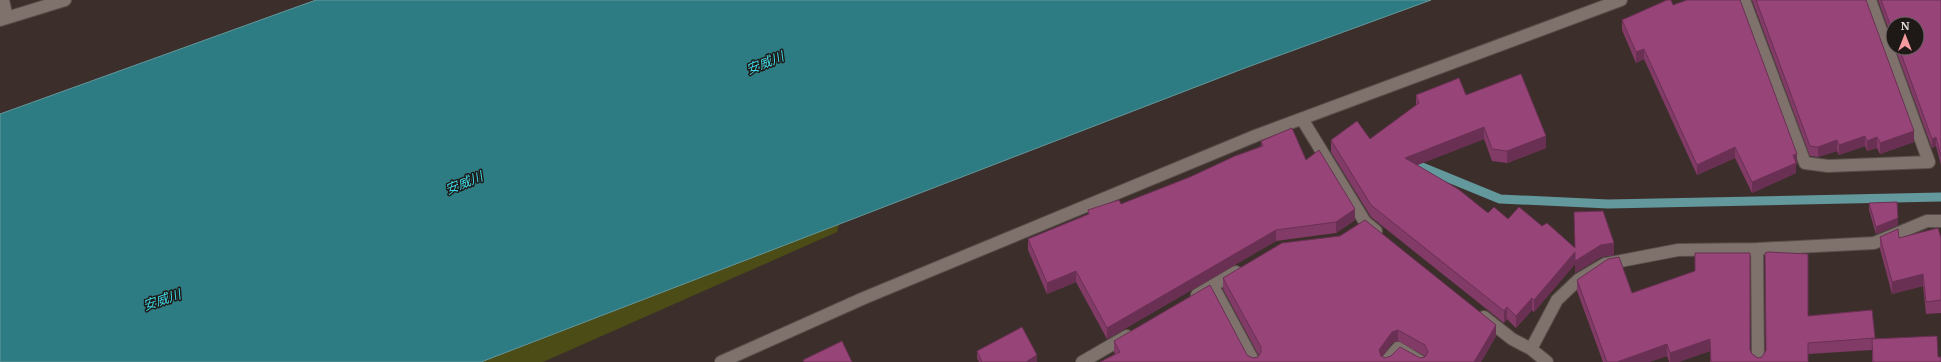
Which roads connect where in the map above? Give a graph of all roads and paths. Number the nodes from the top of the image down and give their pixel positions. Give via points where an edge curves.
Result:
1 (3, 0) edge
2 (65, 0) edge
3 (1621, 0) edge
4 (1744, 0) edge
5 (1870, 0) edge
6 (3, 19) edge
7 (1302, 119) junction
8 (1941, 221) edge
9 (1365, 222) junction
10 (1352, 231) edge
11 (1383, 237) edge
12 (1758, 249) junction
13 (1246, 266) edge
14 (1213, 286) junction
15 (1185, 302) edge
16 (1475, 310) edge
17 (1137, 330) edge
18 (1530, 349) junction
19 (1541, 360) edge
20 (721, 362) edge
21 (1082, 362) edge
22 (1254, 362) edge
23 (1386, 362) edge
24 (1421, 362) edge
25 (1758, 362) edge

1 - 6 street
2 - 6 street
3 - 7 street
4 - 5 street via 1805,164 1828,166 1929,162
7 - 9 street
7 - 20 street via 1255,136 871,295
8 - 12 street via 1927,221 1874,244
9 - 10 street
9 - 11 street
12 - 18 street via 1678,250 1605,264 1578,280 1557,300
12 - 25 street
13 - 14 street
14 - 15 street
14 - 22 street
16 - 18 street via 1512,339
17 - 21 street
18 - 19 street
23 - 24 street via 1398,348

